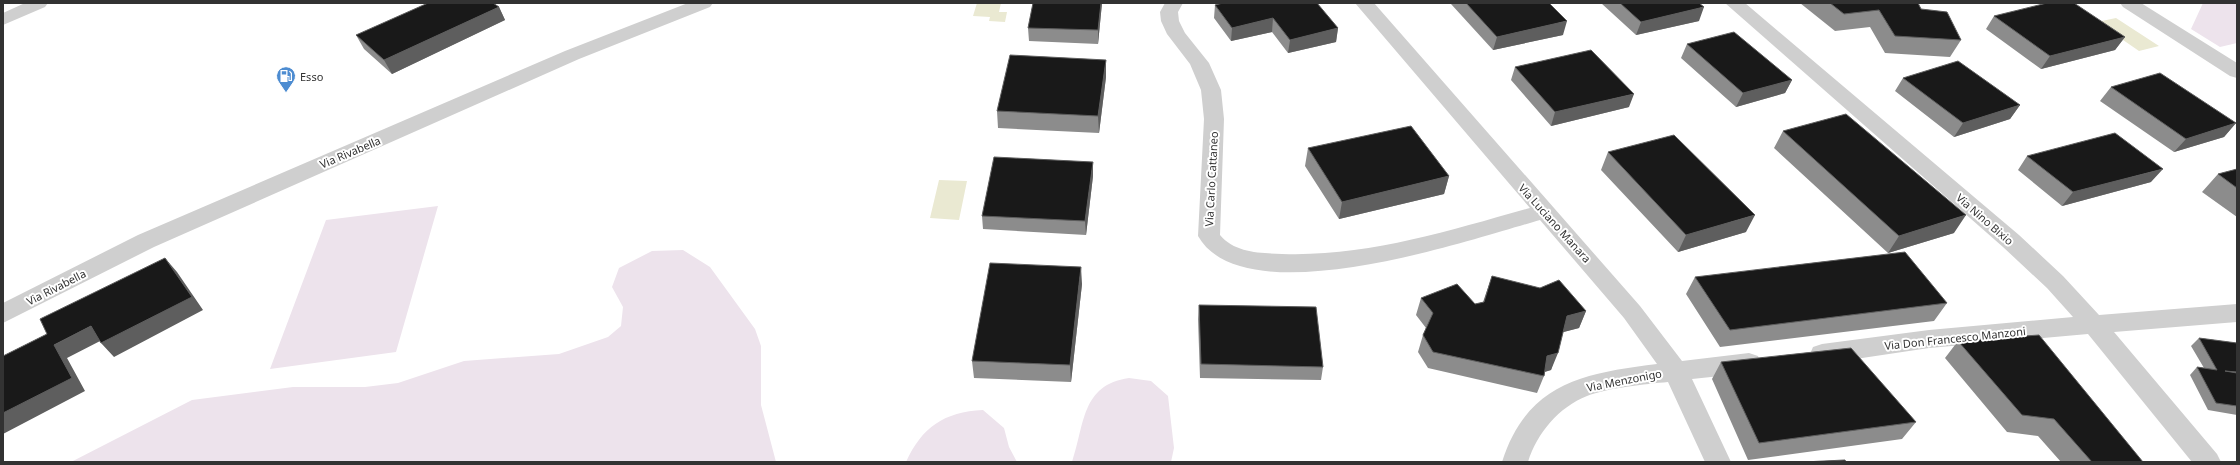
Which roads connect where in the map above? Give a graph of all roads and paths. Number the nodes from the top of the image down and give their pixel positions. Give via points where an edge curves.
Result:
1 (39, 3) edge
2 (704, 3) edge
3 (1174, 3) edge
4 (1364, 3) edge
5 (1734, 3) edge
6 (2129, 3) edge
7 (3, 20) edge
8 (2237, 72) edge
9 (1543, 212) junction
10 (2237, 313) edge
11 (3, 314) edge
12 (2095, 326) junction
13 (1802, 356) edge
14 (1771, 360) edge
15 (1675, 370) junction
16 (1515, 462) edge
17 (1718, 462) edge
18 (2208, 462) edge

1 - 7 street
2 - 11 street, Via Rivabella via 572,55 146,240
3 - 9 street, Via Carlo Cattaneo via 1169,12 1176,34 1199,63 1211,90 1214,119 1209,236 1221,249 1244,259 1280,263 1362,259 1406,250
4 - 9 street, Via Luciano Manara
5 - 12 street, Via Nino Bixio via 2011,241 2055,282
6 - 8 street
9 - 15 street, Via Luciano Manara via 1632,312
10 - 12 street, Via Don Francesco Manzoni
12 - 13 street, Via Don Francesco Manzoni via 1929,339
12 - 18 street, Via Nino Bixio
14 - 15 street
15 - 16 street, Via Menzonigo via 1618,379 1579,389 1549,406 1519,445
15 - 17 street, Via Luciano Manara

